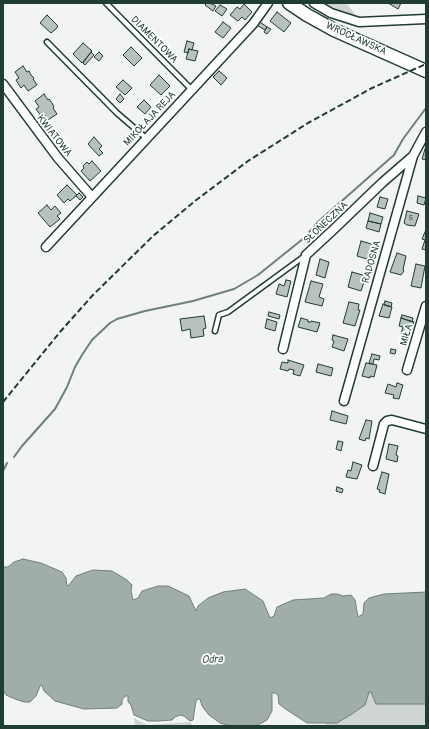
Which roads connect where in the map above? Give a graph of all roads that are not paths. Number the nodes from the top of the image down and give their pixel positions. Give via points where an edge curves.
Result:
1 (106, 3) edge
2 (268, 3) edge
3 (289, 3) edge
4 (314, 3) edge
5 (426, 20) edge
6 (47, 42) dead end
7 (426, 71) edge
8 (3, 84) edge
9 (192, 89) junction
10 (426, 132) edge
11 (146, 138) junction
12 (413, 156) junction
13 (92, 197) junction
14 (46, 248) dead end
15 (306, 255) junction
16 (426, 306) edge
17 (215, 330) dead end
18 (283, 349) dead end
19 (408, 370) dead end
20 (344, 401) dead end
21 (426, 429) edge
22 (373, 466) dead end

1 - 9 lane, DIAMENTOWA
2 - 9 street, MIKOŁAJA REJA via 253,24
3 - 7 main road, WROCŁAWSKA via 334,30
4 - 5 street via 331,13 359,22
6 - 11 lane via 117,113
8 - 13 street, KWIATOWA via 58,158
9 - 11 street, MIKOŁAJA REJA
10 - 12 street, RADOSNA
11 - 13 street, MIKOŁAJA REJA
12 - 15 street, SŁONECZNA
12 - 20 street, RADOSNA
13 - 14 street, MIKOŁAJA REJA
15 - 17 lane via 228,312 219,315
15 - 18 street, SŁONECZNA
16 - 19 street, MIŁA
21 - 22 street via 387,421

